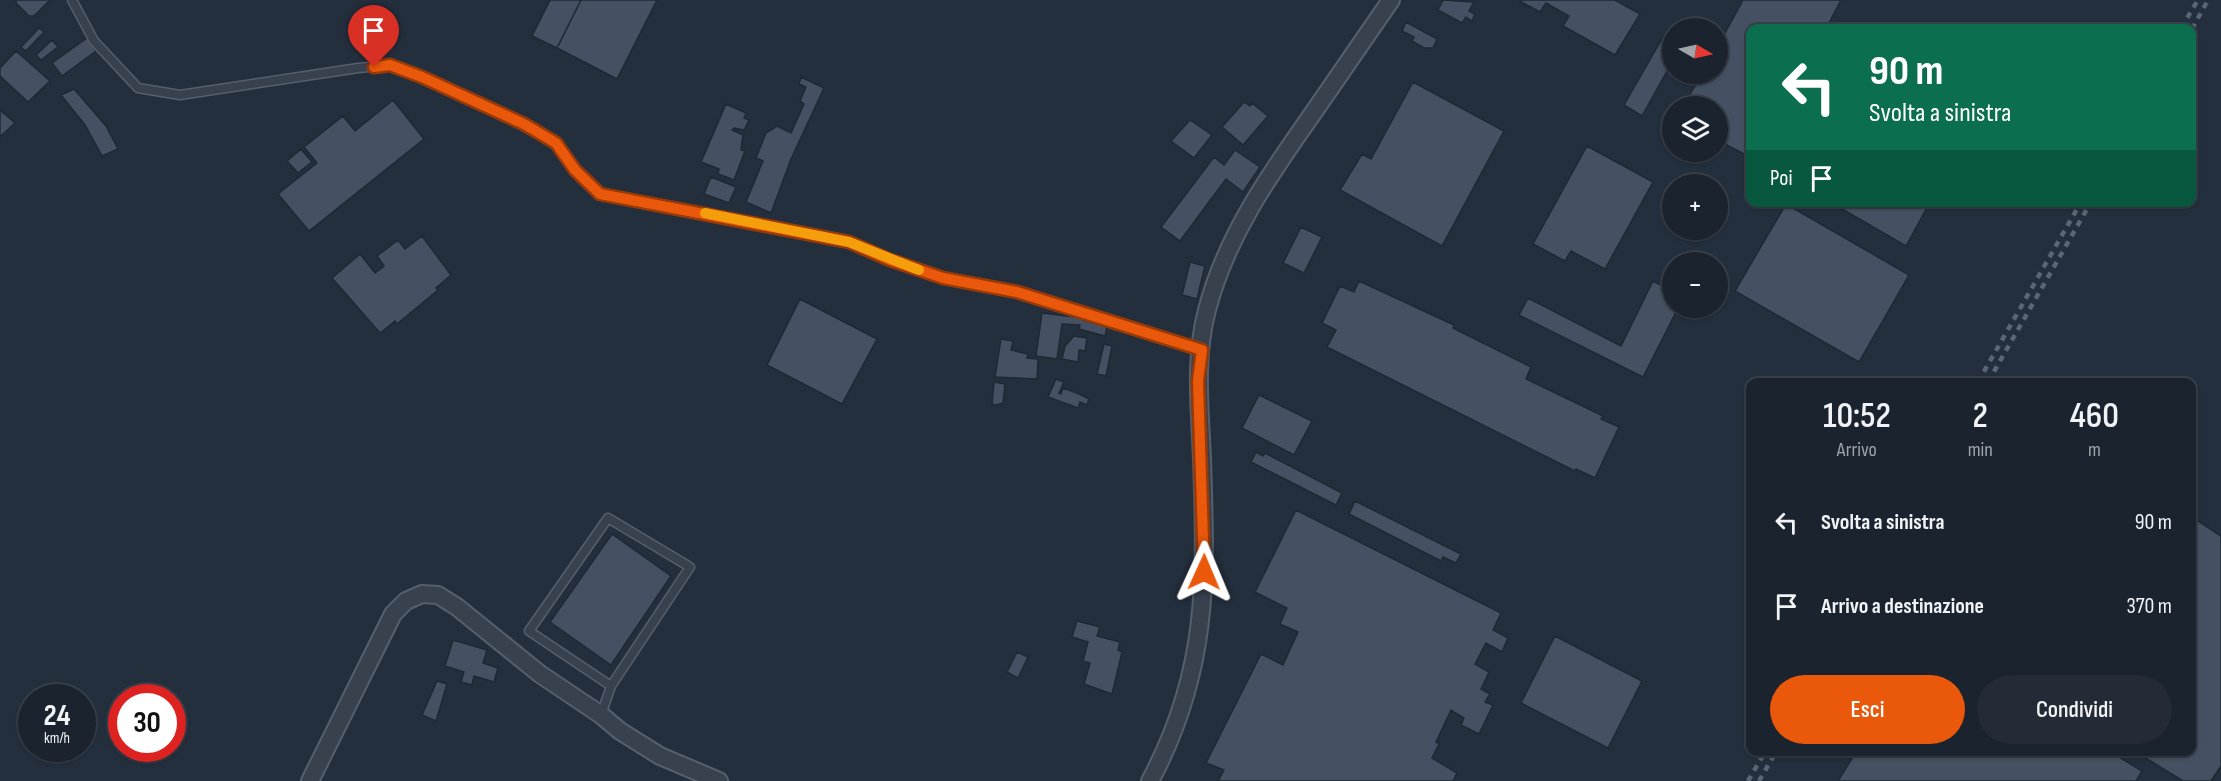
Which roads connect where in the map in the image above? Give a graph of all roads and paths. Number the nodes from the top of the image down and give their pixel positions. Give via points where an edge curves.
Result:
1 (72, 0) edge
2 (1391, 0) edge
3 (1202, 350) junction
4 (611, 686) junction
5 (601, 715) junction
6 (310, 781) edge
7 (719, 781) edge
8 (1150, 781) edge

1 - 3 lane via 94,41 138,88 180,95 390,65 473,100 556,143 575,170 600,194 849,242 943,278 1017,292
2 - 3 street via 1257,195 1224,256 1206,312
3 - 8 street via 1198,381 1203,615 1191,682 1169,745
4 - 4 lane via 690,567 608,518 529,631
4 - 5 lane
5 - 6 street via 540,674 458,607 438,596 422,594 406,601 393,614
5 - 7 street via 660,756

